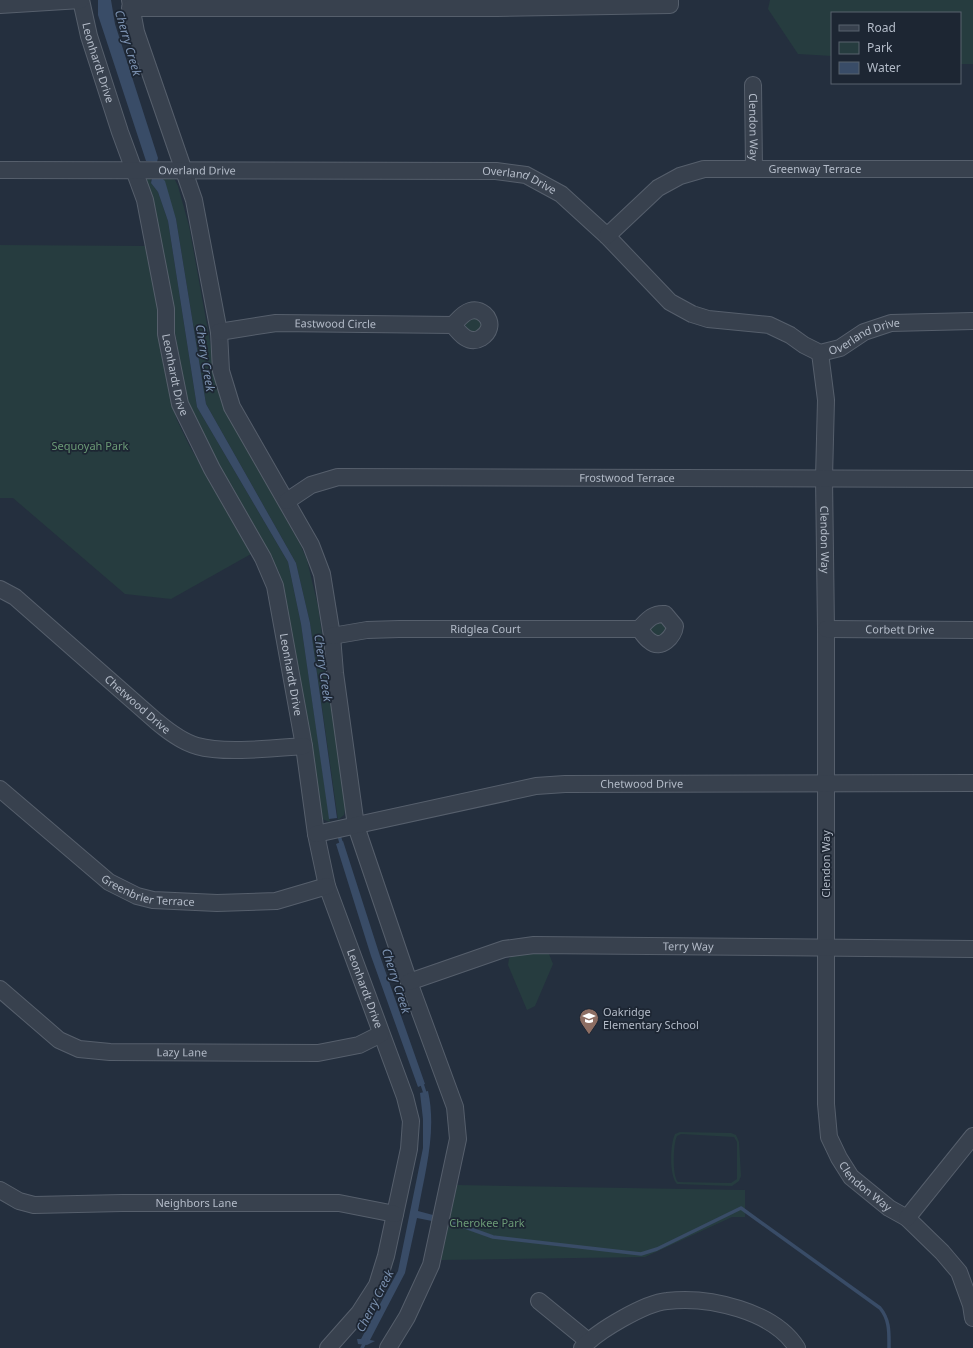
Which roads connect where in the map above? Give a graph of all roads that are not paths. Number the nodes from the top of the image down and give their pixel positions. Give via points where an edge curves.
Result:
1 (81, 0) edge
2 (670, 3) edge
3 (130, 4) edge
4 (313, 4) edge
5 (497, 4) edge
6 (0, 5) edge
7 (753, 85) dead end
8 (754, 169) junction
9 (973, 169) edge
10 (0, 170) edge
11 (140, 170) junction
12 (183, 170) junction
13 (607, 236) junction
14 (973, 321) edge
15 (453, 325) dead end
16 (219, 332) junction
17 (820, 353) junction
18 (824, 478) junction
19 (973, 479) edge
20 (287, 501) junction
21 (0, 589) edge
22 (639, 629) dead end
23 (826, 629) junction
24 (973, 630) edge
25 (332, 636) junction
26 (304, 746) junction
27 (826, 782) junction
28 (973, 783) edge
29 (0, 789) edge
30 (336, 830) junction
31 (327, 886) junction
32 (826, 947) junction
33 (973, 948) edge
34 (409, 982) junction
35 (0, 989) edge
36 (381, 1034) junction
37 (973, 1136) edge
38 (0, 1190) edge
39 (395, 1214) junction
40 (907, 1218) junction
41 (539, 1301) dead end
42 (973, 1318) edge
43 (585, 1345) edge
44 (328, 1348) edge
45 (388, 1348) edge
46 (797, 1348) edge

1 - 6 street
1 - 11 street, Leonhardt Drive via 91,43 120,132
2 - 5 street
3 - 4 street
3 - 12 street, Leonhardt Drive via 136,32
4 - 5 street
7 - 8 street, Clendon Way
8 - 9 street, Greenway Terrace
8 - 13 street, Greenway Terrace via 704,169 680,176 658,188
10 - 11 street, Overland Drive
11 - 12 street, Overland Drive
11 - 26 street, Leonhardt Drive via 166,309 166,334 180,404 212,469 263,558 275,586
12 - 13 street, Overland Drive via 496,171 526,175 562,194
12 - 16 street, Leonhardt Drive via 194,200
13 - 17 street, Overland Drive via 670,302 686,311 708,319 769,325 790,334
14 - 17 street, Overland Drive via 891,322 864,332 840,348
15 - 16 street, Eastwood Circle via 276,322
16 - 20 street, Leonhardt Drive via 221,371 232,407
17 - 18 street, Clendon Way via 826,400
18 - 19 street, Frostwood Terrace
18 - 20 street, Frostwood Terrace via 338,477 311,485
18 - 23 street, Clendon Way
20 - 25 street, Leonhardt Drive via 311,545 322,574
21 - 26 street, Chetwood Drive via 15,597 177,737 197,746 213,749
22 - 25 street, Ridglea Court via 399,629 367,630
23 - 24 street, Corbett Drive
23 - 27 street, Clendon Way
25 - 30 street, Leonhardt Drive via 335,673
26 - 30 street, Leonhardt Drive
27 - 28 street, Chetwood Drive
27 - 30 street, Chetwood Drive via 543,786
27 - 32 street, Clendon Way
29 - 31 street, Greenbrier Terrace via 109,882 137,896 153,900 217,903 276,901
30 - 31 street, Leonhardt Drive
30 - 34 street, Leonhardt Drive
31 - 36 street, Leonhardt Drive
32 - 33 street, Terry Way
32 - 34 street, Terry Way via 534,945 504,949
32 - 40 street, Clendon Way via 826,1104 829,1137 850,1177 889,1208
34 - 45 street, Leonhardt Drive via 455,1107 458,1139 431,1265 407,1317
35 - 36 street, Lazy Lane via 59,1040 79,1049 110,1052 318,1053 359,1045
36 - 39 street, Leonhardt Drive via 406,1097 411,1121 409,1149
37 - 40 street
38 - 39 street, Neighbors Lane via 19,1201 34,1205 328,1202
39 - 44 street, Leonhardt Drive via 377,1285 359,1313
40 - 42 street, Clendon Way via 959,1272
41 - 43 street
43 - 46 street via 630,1315 666,1301 708,1301 760,1317 791,1338

